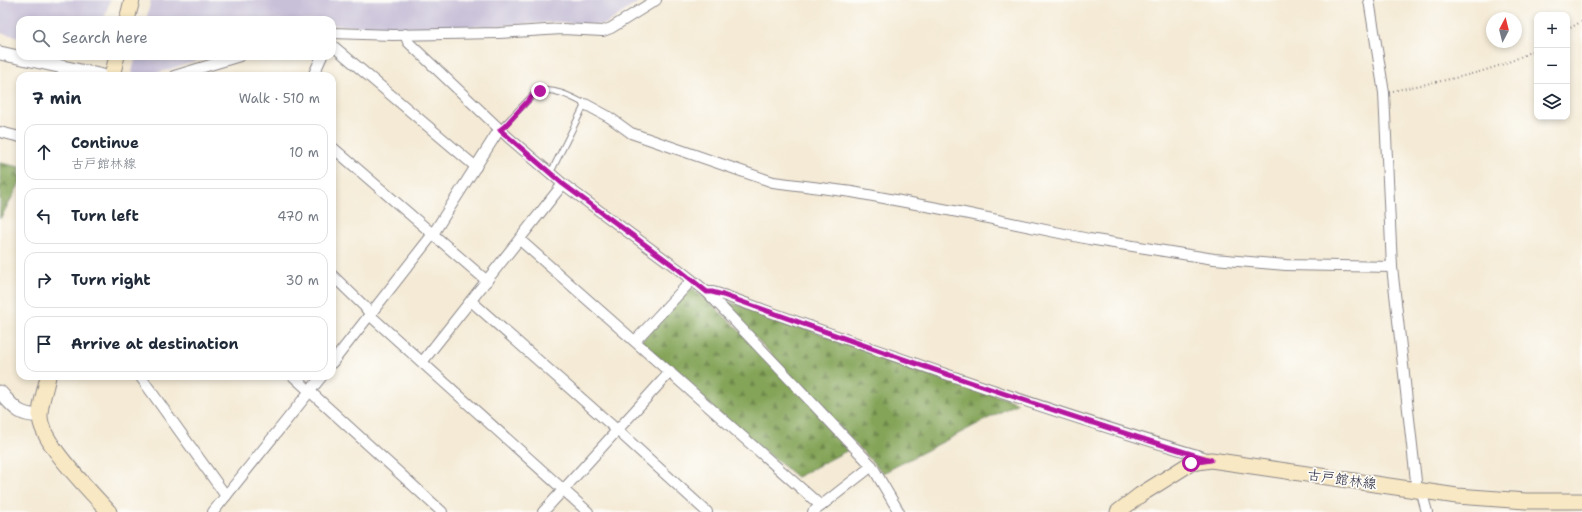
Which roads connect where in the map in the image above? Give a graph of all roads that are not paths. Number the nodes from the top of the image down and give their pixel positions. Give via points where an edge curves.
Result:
1 (132, 0) edge
2 (656, 0) edge
3 (1369, 0) edge
4 (128, 16) edge
5 (336, 33) edge
6 (405, 34) junction
7 (336, 48) edge
8 (0, 53) edge
9 (16, 57) edge
10 (31, 60) edge
11 (116, 60) edge
12 (227, 60) edge
13 (320, 60) edge
14 (84, 72) edge
15 (113, 72) edge
16 (187, 72) edge
17 (315, 72) edge
18 (585, 104) junction
19 (500, 130) junction
20 (0, 132) edge
21 (16, 136) edge
22 (336, 150) edge
23 (476, 167) junction
24 (549, 172) junction
25 (563, 184) junction
26 (433, 234) junction
27 (520, 240) junction
28 (1392, 267) junction
29 (336, 279) edge
30 (691, 280) junction
31 (487, 281) junction
32 (707, 292) junction
33 (471, 301) junction
34 (370, 314) junction
35 (635, 341) junction
36 (336, 358) edge
37 (423, 361) junction
38 (670, 372) junction
39 (47, 380) edge
40 (143, 380) edge
41 (297, 380) edge
42 (319, 380) edge
43 (0, 392) edge
44 (310, 392) junction
45 (40, 415) junction
46 (617, 430) junction
47 (1211, 460) junction
48 (872, 466) junction
49 (563, 490) junction
50 (1419, 490) junction
51 (226, 496) junction
52 (1582, 500) edge
53 (817, 509) edge
54 (108, 512) edge
55 (213, 512) edge
56 (442, 512) edge
57 (543, 512) edge
58 (588, 512) edge
59 (707, 512) edge
60 (899, 512) edge
61 (1118, 512) edge
62 (1427, 512) edge

1 - 4 main road
2 - 6 street via 607,30
3 - 28 street via 1384,93
5 - 6 street
6 - 19 street via 408,42
7 - 23 street
8 - 9 street
10 - 14 street
11 - 15 main road
12 - 16 street
13 - 17 street
18 - 19 lane via 562,93 536,92
18 - 24 lane
18 - 28 street via 631,133 773,182 859,194 1030,226 1088,240 1214,259 1272,264
19 - 23 street
19 - 24 street
20 - 21 street
22 - 26 street
23 - 26 street
24 - 25 street
25 - 27 street
25 - 30 street
26 - 31 street
26 - 34 street
27 - 31 street
27 - 35 street
28 - 50 street
29 - 34 street
30 - 32 street
30 - 35 street
31 - 33 street
32 - 47 street via 723,295 1021,400
32 - 48 street
33 - 37 street
33 - 46 street
34 - 36 street
34 - 37 street
35 - 38 street
37 - 49 street
38 - 46 street
38 - 53 street
39 - 45 main road
40 - 51 street
41 - 44 street
42 - 44 street
43 - 45 street via 23,414
44 - 51 street
44 - 56 street
45 - 54 main road via 54,450
46 - 49 street
46 - 59 street
47 - 50 main road, 古戸館林線
47 - 61 main road, 古戸館林線 via 1191,463
48 - 53 street
48 - 60 street
49 - 57 street
49 - 58 street
50 - 52 main road, 古戸館林線 via 1492,499
50 - 62 street
51 - 55 street

